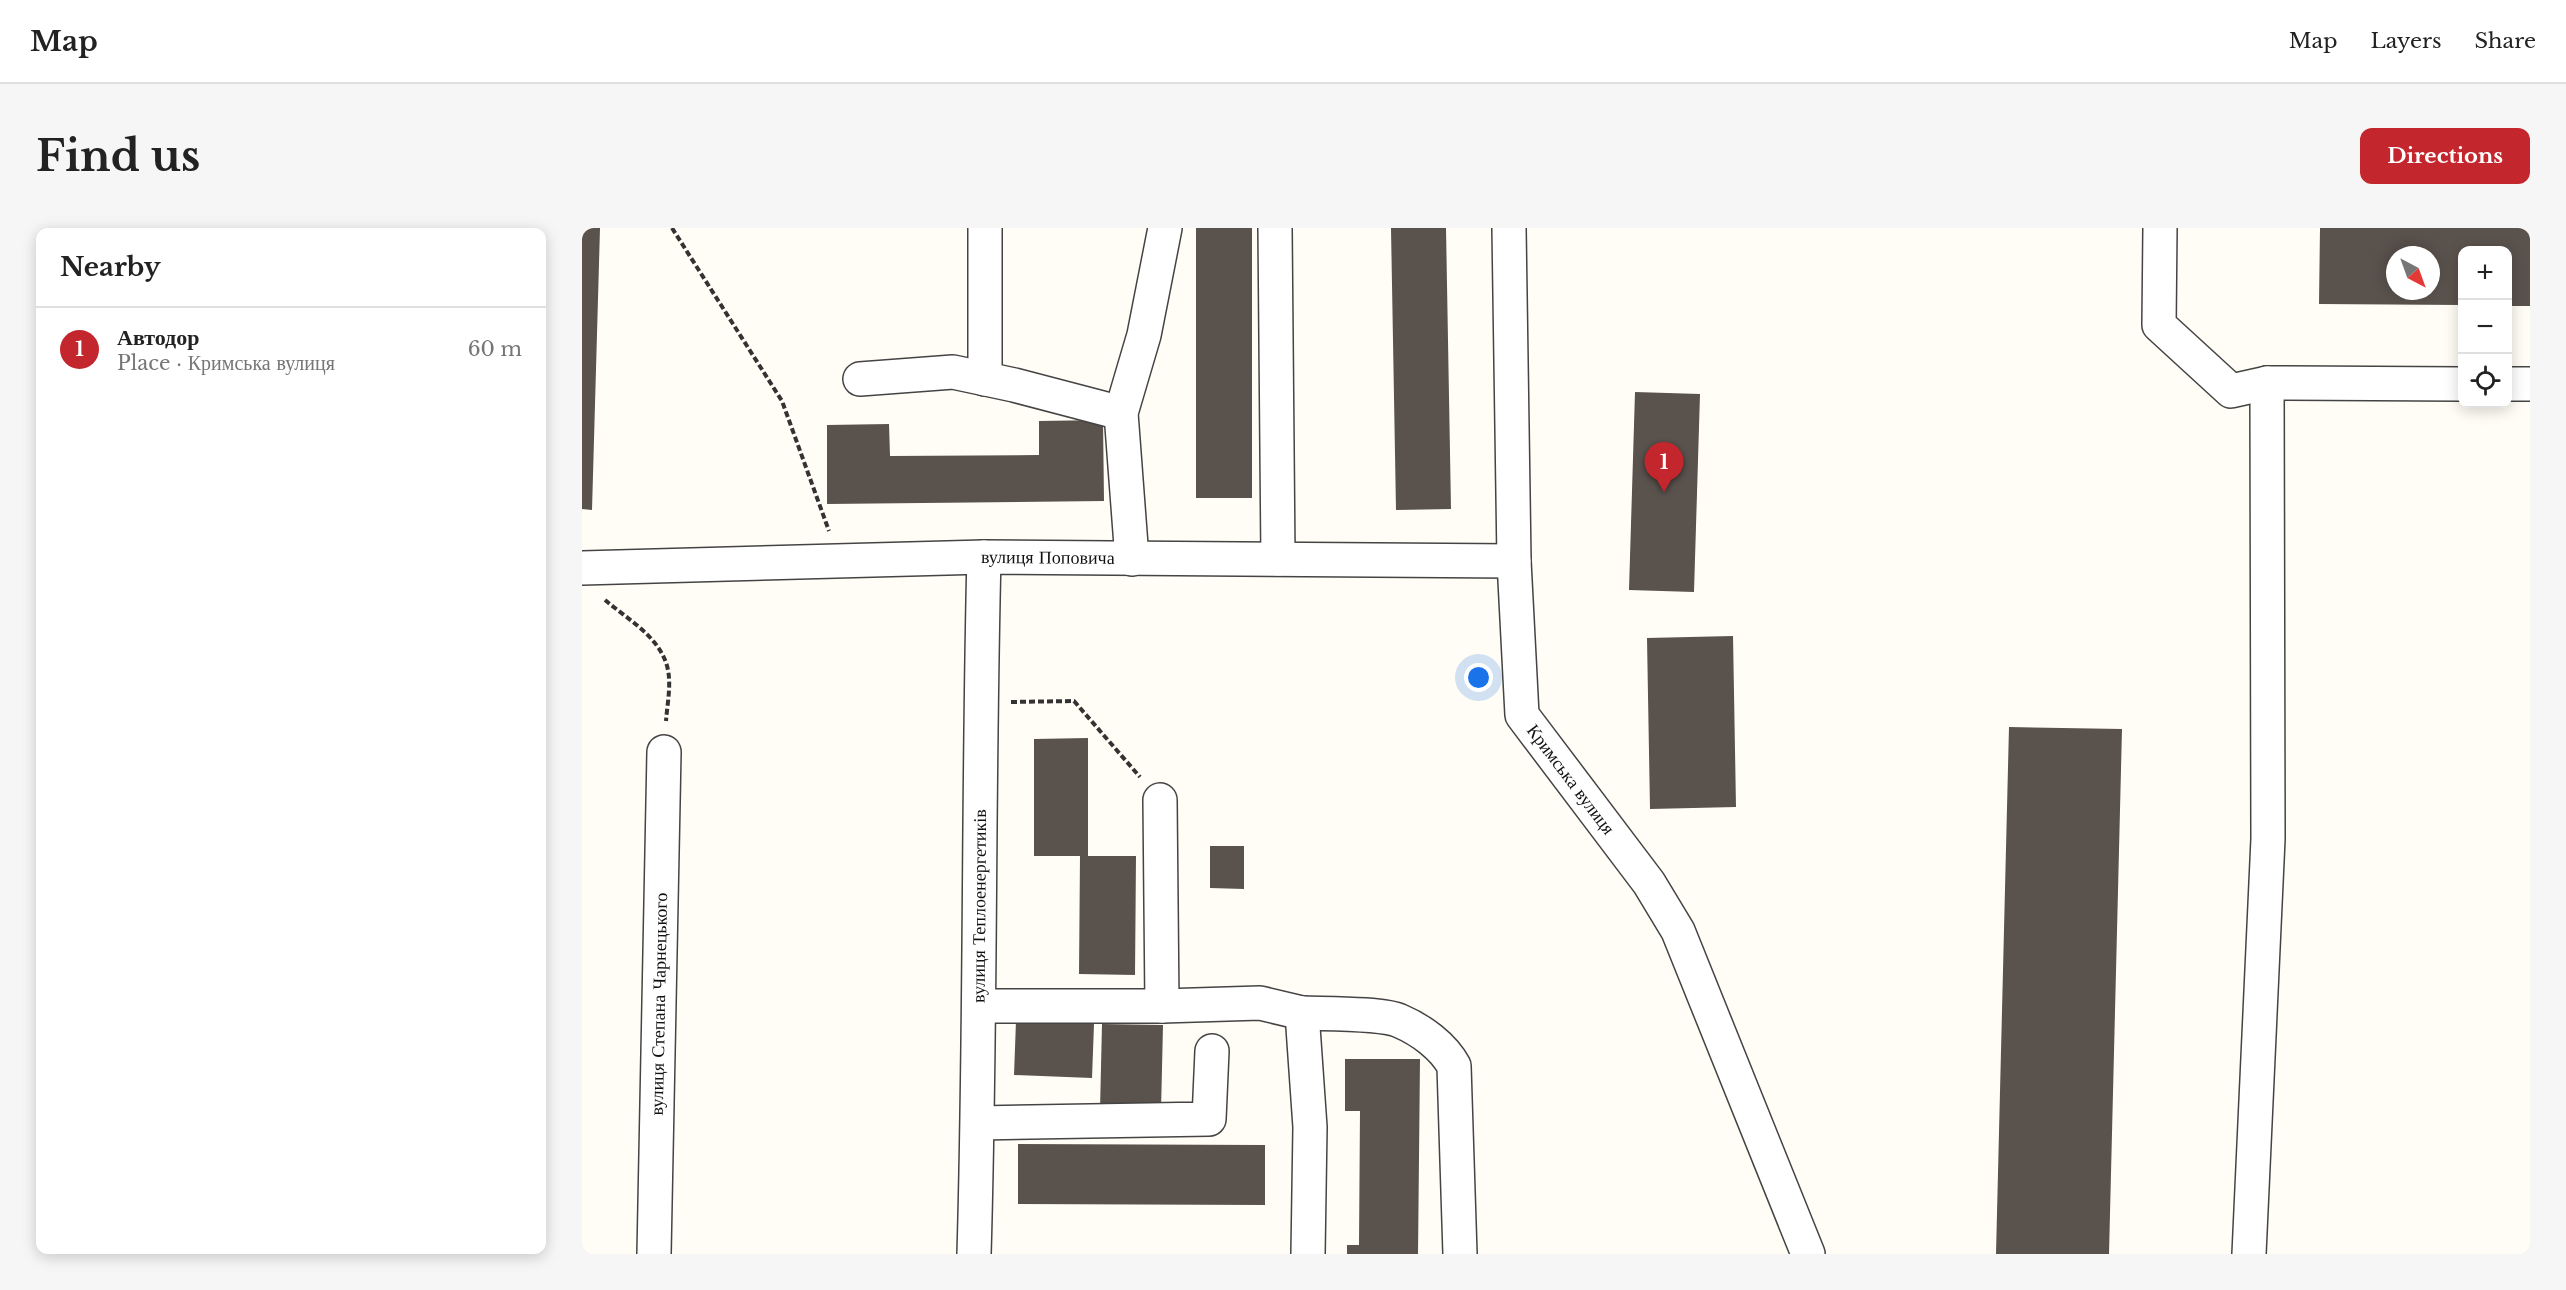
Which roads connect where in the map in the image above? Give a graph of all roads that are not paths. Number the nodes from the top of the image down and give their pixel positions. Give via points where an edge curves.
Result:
1 (985, 228) edge
2 (1165, 228) edge
3 (1275, 228) edge
4 (1509, 228) edge
5 (2160, 228) edge
6 (860, 379) dead end
7 (985, 379) junction
8 (2267, 383) junction
9 (2458, 384) edge
10 (2512, 384) edge
11 (2530, 384) edge
12 (1121, 412) junction
13 (984, 557) junction
14 (1132, 559) junction
15 (1278, 559) junction
16 (1514, 561) junction
17 (593, 568) edge
18 (663, 752) road end
19 (1160, 800) road end
20 (979, 1006) junction
21 (1162, 1006) junction
22 (1302, 1013) junction
23 (1212, 1051) dead end
24 (978, 1123) junction
25 (654, 1254) edge
26 (974, 1254) edge
27 (1308, 1254) edge
28 (1460, 1254) edge
29 (1808, 1254) edge
30 (2249, 1254) edge

1 - 7 street
2 - 12 street via 1144,335
3 - 15 street
4 - 16 street, Кримська вулиця
5 - 8 street via 2159,325 2230,392
6 - 7 street via 953,372
7 - 12 street
8 - 9 street
8 - 30 street via 2268,839
10 - 11 street
12 - 14 street
13 - 14 street, вулиця Поповича
13 - 17 street, вулиця Поповича
13 - 20 street, вулиця Теплоенергетиків
14 - 15 street, вулиця Поповича
15 - 16 street, вулиця Поповича
16 - 29 street, Кримська вулиця via 1522,715 1649,883 1678,931
18 - 25 street, вулиця Степана Чарнецького
19 - 21 street
20 - 21 street
20 - 24 street, вулиця Теплоенергетиків
21 - 22 street via 1260,1002
22 - 27 street via 1310,1127
22 - 28 street via 1399,1020 1448,1056 1454,1066
23 - 24 street via 1209,1119
24 - 26 street, вулиця Теплоенергетиків

